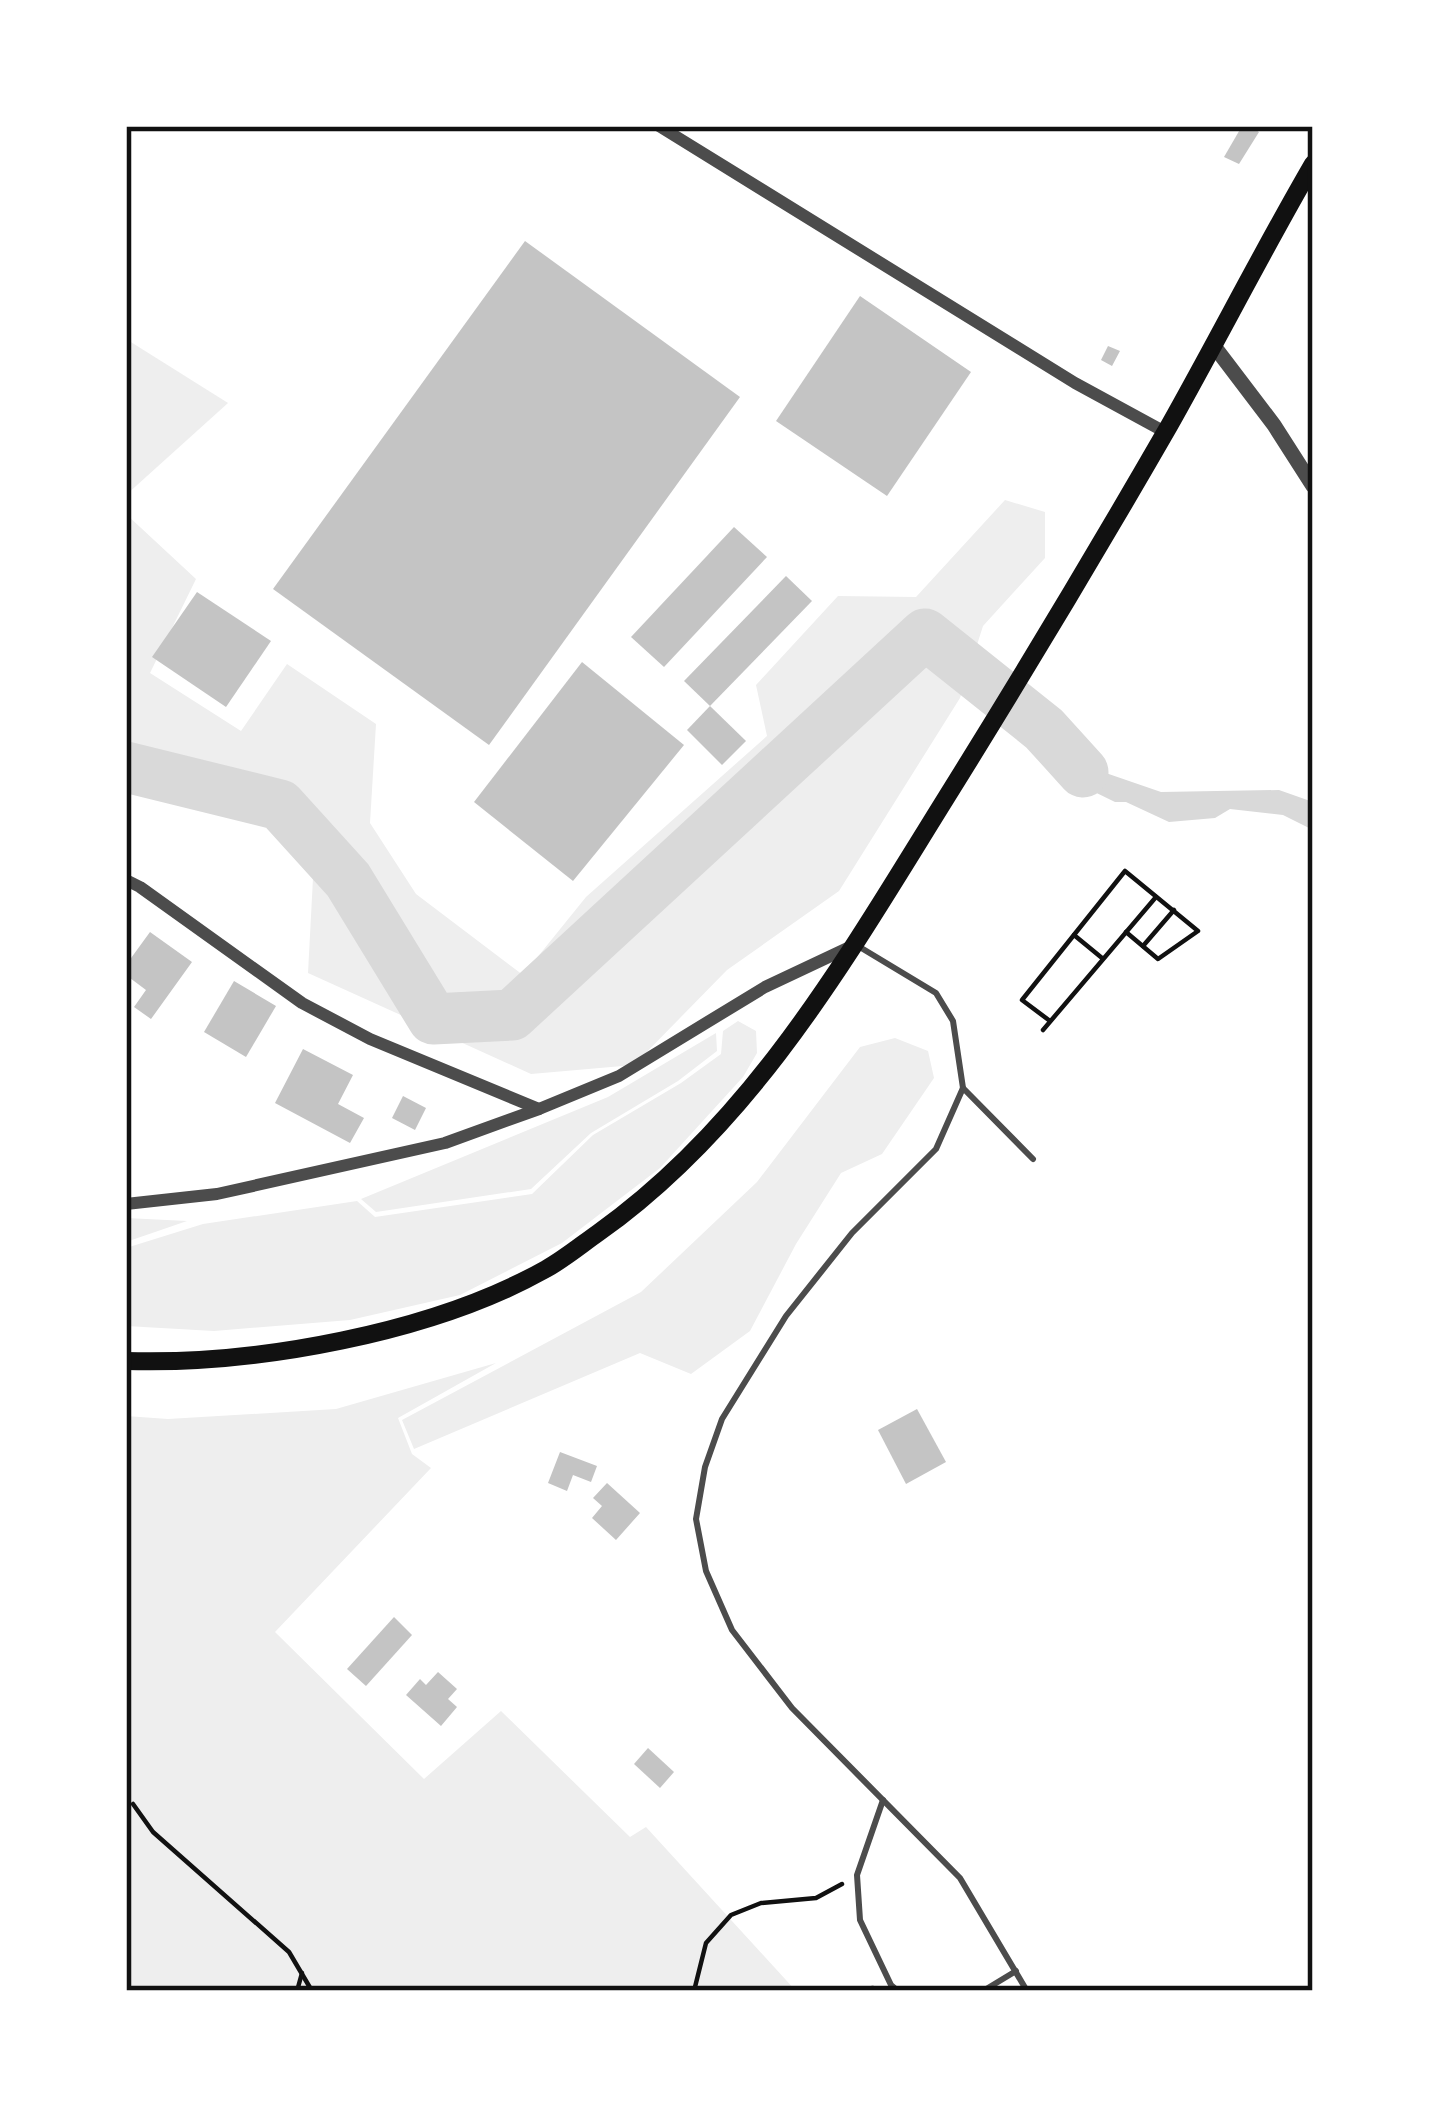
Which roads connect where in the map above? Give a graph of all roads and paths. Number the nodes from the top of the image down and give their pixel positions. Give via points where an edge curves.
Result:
1 (659, 126) edge
2 (1313, 164) edge
3 (1214, 346) junction
4 (1165, 432) junction
5 (1313, 486) edge
6 (126, 880) edge
7 (1157, 896) junction
8 (1174, 910) junction
9 (1126, 932) junction
10 (1074, 935) junction
11 (855, 945) junction
12 (1143, 946) junction
13 (1103, 959) junction
14 (1050, 1021) junction
15 (1043, 1030) dead end
16 (963, 1088) junction
17 (539, 1109) junction
18 (1033, 1160) dead end
19 (126, 1204) edge
20 (126, 1361) edge
21 (883, 1800) junction
22 (133, 1804) dead end
23 (857, 1875) junction
24 (1016, 1972) junction
25 (302, 1973) junction
26 (895, 1988) edge
27 (297, 1991) edge
28 (312, 1991) edge
29 (694, 1991) edge
30 (847, 1991) edge
31 (982, 1991) edge
32 (1027, 1991) edge

1 - 4 street
2 - 3 main road
3 - 4 main road
3 - 5 street
4 - 11 main road
6 - 17 street via 302,1003
7 - 8 path
7 - 9 path
7 - 10 path via 1125,871
8 - 12 path
8 - 12 path via 1198,931 1158,959
9 - 12 path
9 - 13 path
10 - 13 path
10 - 14 path via 1022,1000
11 - 16 lane via 936,993 953,1021
11 - 17 street via 765,987 619,1076
11 - 20 main road via 729,1116 626,1213 547,1269 468,1305 281,1352
13 - 14 path
14 - 15 path
16 - 18 lane
16 - 21 lane via 937,1149 852,1233 786,1316 722,1419 696,1519 706,1571 732,1630 792,1708
17 - 19 street via 445,1143 217,1194
21 - 23 lane
21 - 24 lane via 960,1878
22 - 25 path via 153,1832 290,1952
23 - 26 lane via 860,1920
23 - 29 path via 816,1898 731,1915 706,1942
24 - 31 lane
24 - 32 lane
25 - 27 path
25 - 28 path
26 - 30 path

